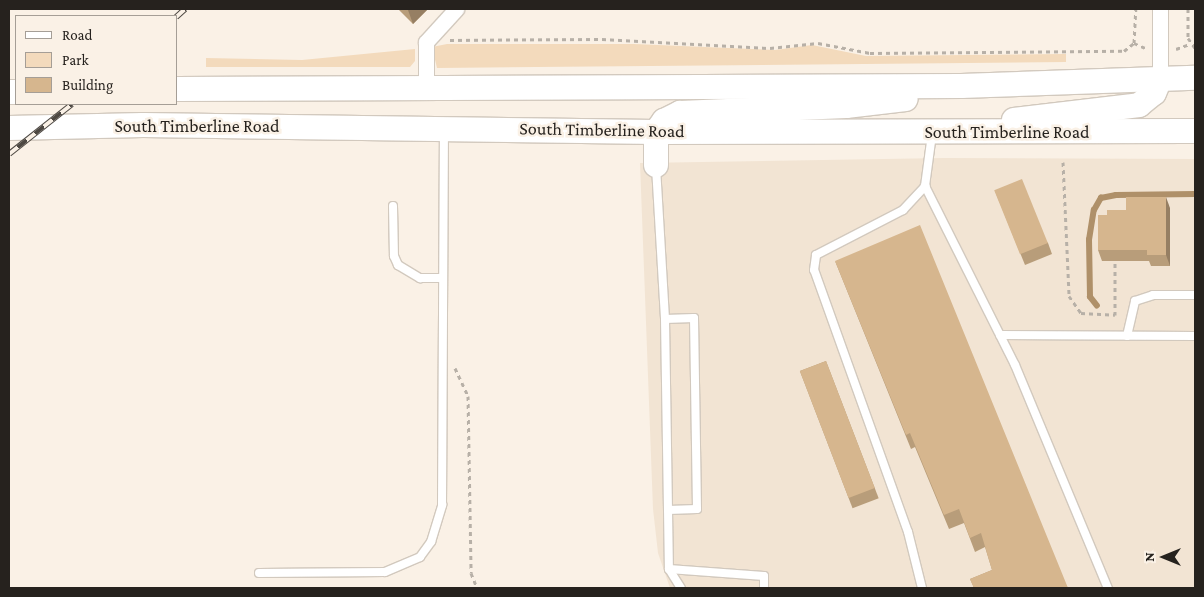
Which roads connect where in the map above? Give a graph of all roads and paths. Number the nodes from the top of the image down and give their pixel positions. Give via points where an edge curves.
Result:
1 (456, 9) edge
2 (1136, 9) edge
3 (1160, 9) edge
4 (1188, 9) edge
5 (445, 41) dead end
6 (1134, 43) junction
7 (1190, 44) junction
8 (1142, 48) dead end
9 (1195, 48) edge
10 (1182, 49) dead end
11 (1160, 78) junction
12 (1195, 78) edge
13 (961, 86) junction
14 (178, 89) edge
15 (426, 90) junction
16 (444, 127) junction
17 (9, 128) edge
18 (922, 131) junction
19 (1195, 131) edge
20 (656, 132) junction
21 (1064, 162) dead end
22 (656, 165) joint
23 (926, 186) junction
24 (393, 206) dead end
25 (1114, 261) edge
26 (442, 278) junction
27 (1195, 295) edge
28 (1110, 316) junction
29 (665, 319) junction
30 (1110, 321) dead end
31 (1000, 335) junction
32 (1127, 336) junction
33 (1195, 336) edge
34 (442, 352) junction
35 (668, 510) junction
36 (669, 569) junction
37 (259, 572) dead end
38 (477, 588) edge
39 (681, 588) edge
40 (764, 588) edge
41 (922, 588) edge
42 (1108, 588) edge

1 - 15 street via 426,42
2 - 6 path
3 - 11 street
4 - 7 path
5 - 6 path via 602,39 770,48 818,43 870,54 1124,51
6 - 8 path
7 - 9 path
7 - 10 path
11 - 12 main road, South Timberline Road
11 - 13 main road, South Timberline Road
11 - 18 main road via 1154,93 1139,105
13 - 15 main road, South Timberline Road
13 - 20 main road via 929,95 875,103 680,113 664,121
14 - 15 main road, South Timberline Road
16 - 17 main road, South Timberline Road via 133,125
16 - 20 main road, South Timberline Road
16 - 26 lane
18 - 19 main road, South Timberline Road
18 - 20 main road, South Timberline Road
18 - 23 lane
20 - 22 main road
21 - 28 path via 1069,296 1081,313
22 - 29 lane
23 - 31 lane
23 - 41 lane via 903,210 816,255 814,270 908,532
24 - 26 lane via 394,256 398,265 420,278
25 - 28 path via 1115,315
26 - 34 lane
27 - 32 lane via 1153,295 1135,301
28 - 30 path
29 - 35 lane
29 - 35 lane via 694,318 695,337 697,510
31 - 32 lane
31 - 42 lane
32 - 33 lane
34 - 37 lane via 442,505 431,542 420,557 385,572
34 - 38 path via 462,377 468,396 471,572
35 - 36 lane
36 - 39 lane
36 - 40 lane via 764,576

